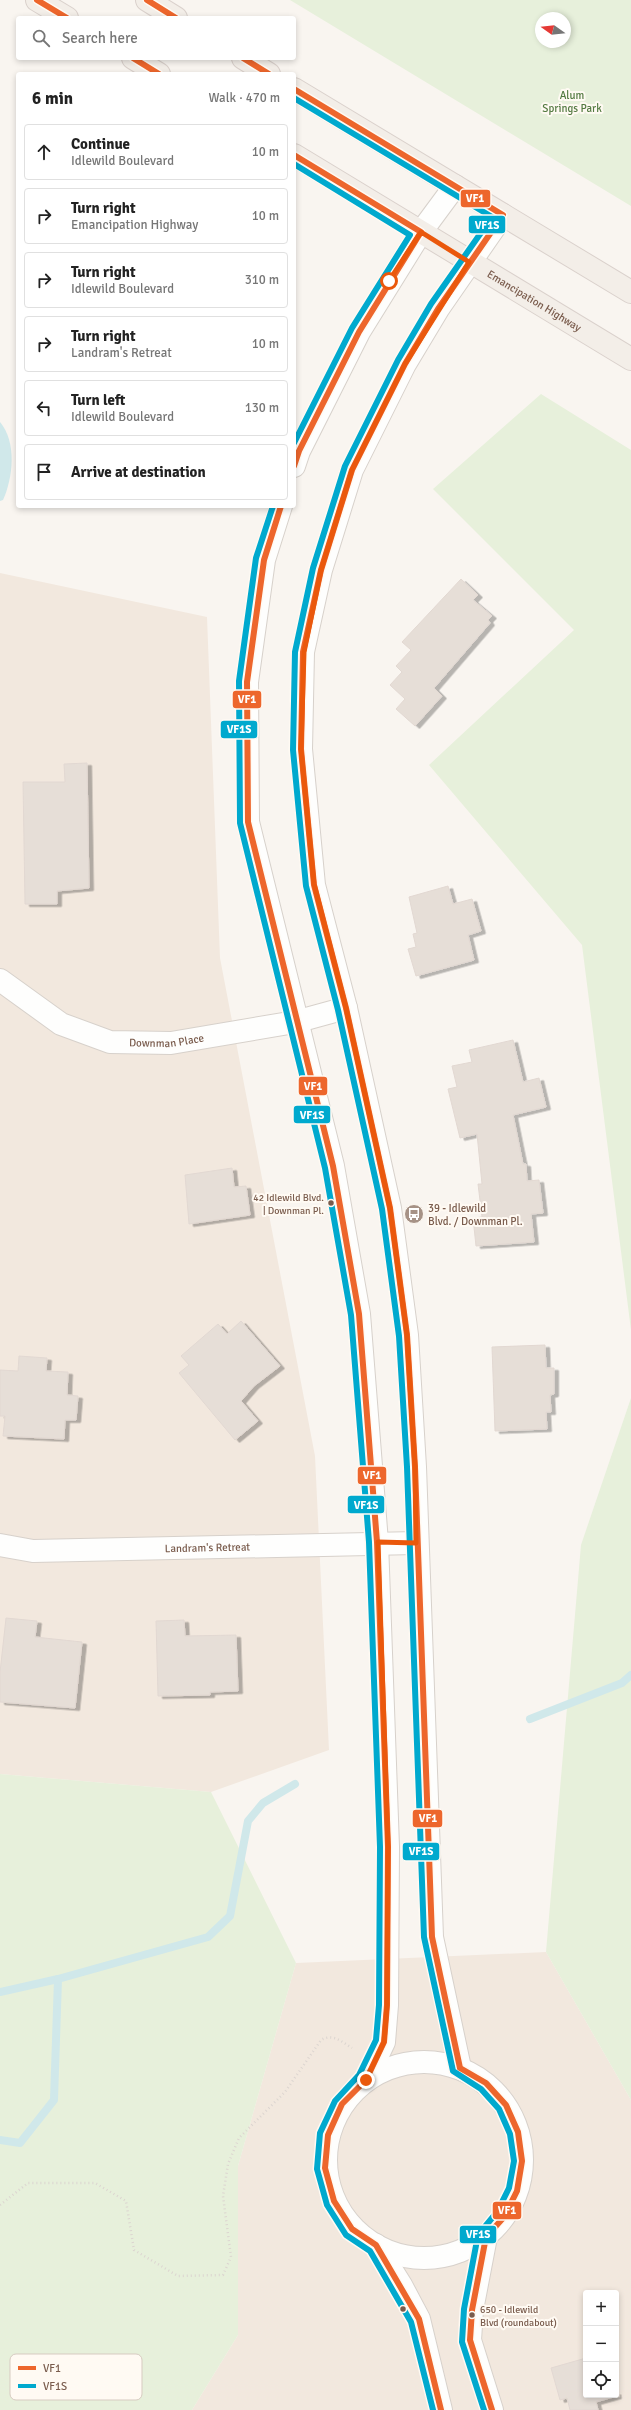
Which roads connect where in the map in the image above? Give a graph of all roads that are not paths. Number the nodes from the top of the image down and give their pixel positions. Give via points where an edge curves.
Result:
1 (37, 0) edge
2 (147, 0) edge
3 (64, 16) edge
4 (173, 16) edge
5 (136, 60) edge
6 (246, 60) edge
7 (156, 72) edge
8 (266, 72) edge
9 (296, 90) edge
10 (296, 156) edge
11 (455, 186) junction
12 (503, 215) junction
13 (421, 232) junction
14 (469, 262) junction
15 (631, 292) edge
16 (631, 359) edge
17 (296, 460) edge
18 (281, 508) edge
19 (0, 980) edge
20 (346, 1008) junction
21 (296, 1022) junction
22 (378, 1542) junction
23 (416, 1543) junction
24 (0, 1545) edge
25 (460, 2068) junction
26 (366, 2080) junction
27 (486, 2237) junction
28 (376, 2245) junction
29 (442, 2410) edge
30 (492, 2410) edge

1 - 3 main road
2 - 4 main road
5 - 7 main road
6 - 8 main road
9 - 11 main road
10 - 13 main road, Emancipation Highway
11 - 12 main road
11 - 13 street
12 - 14 street
12 - 15 main road
13 - 14 main road, Emancipation Highway
13 - 17 street via 359,332
14 - 16 main road, Emancipation Highway
14 - 20 street via 405,364 352,470 321,570 304,652 301,749 314,884
18 - 21 street via 264,560 247,682 248,822
19 - 21 street, Downman Place via 61,1024 110,1042 171,1043
20 - 21 street, Downman Place
20 - 23 street via 390,1208 407,1335 415,1467
21 - 22 street via 333,1166 359,1314
22 - 23 street, Landram's Retreat
22 - 24 street, Landram's Retreat via 33,1551
22 - 26 street via 388,1847 387,2005 384,2042
23 - 25 street via 432,1937
25 - 26 street via 428,2061 396,2066
25 - 27 street via 486,2083 506,2105 518,2132 522,2161 517,2191 504,2217
26 - 28 street via 342,2104 328,2135 325,2168 334,2201 352,2229
27 - 28 street via 459,2252 433,2259 405,2257
27 - 30 street via 472,2310 470,2340
28 - 29 street via 419,2319

